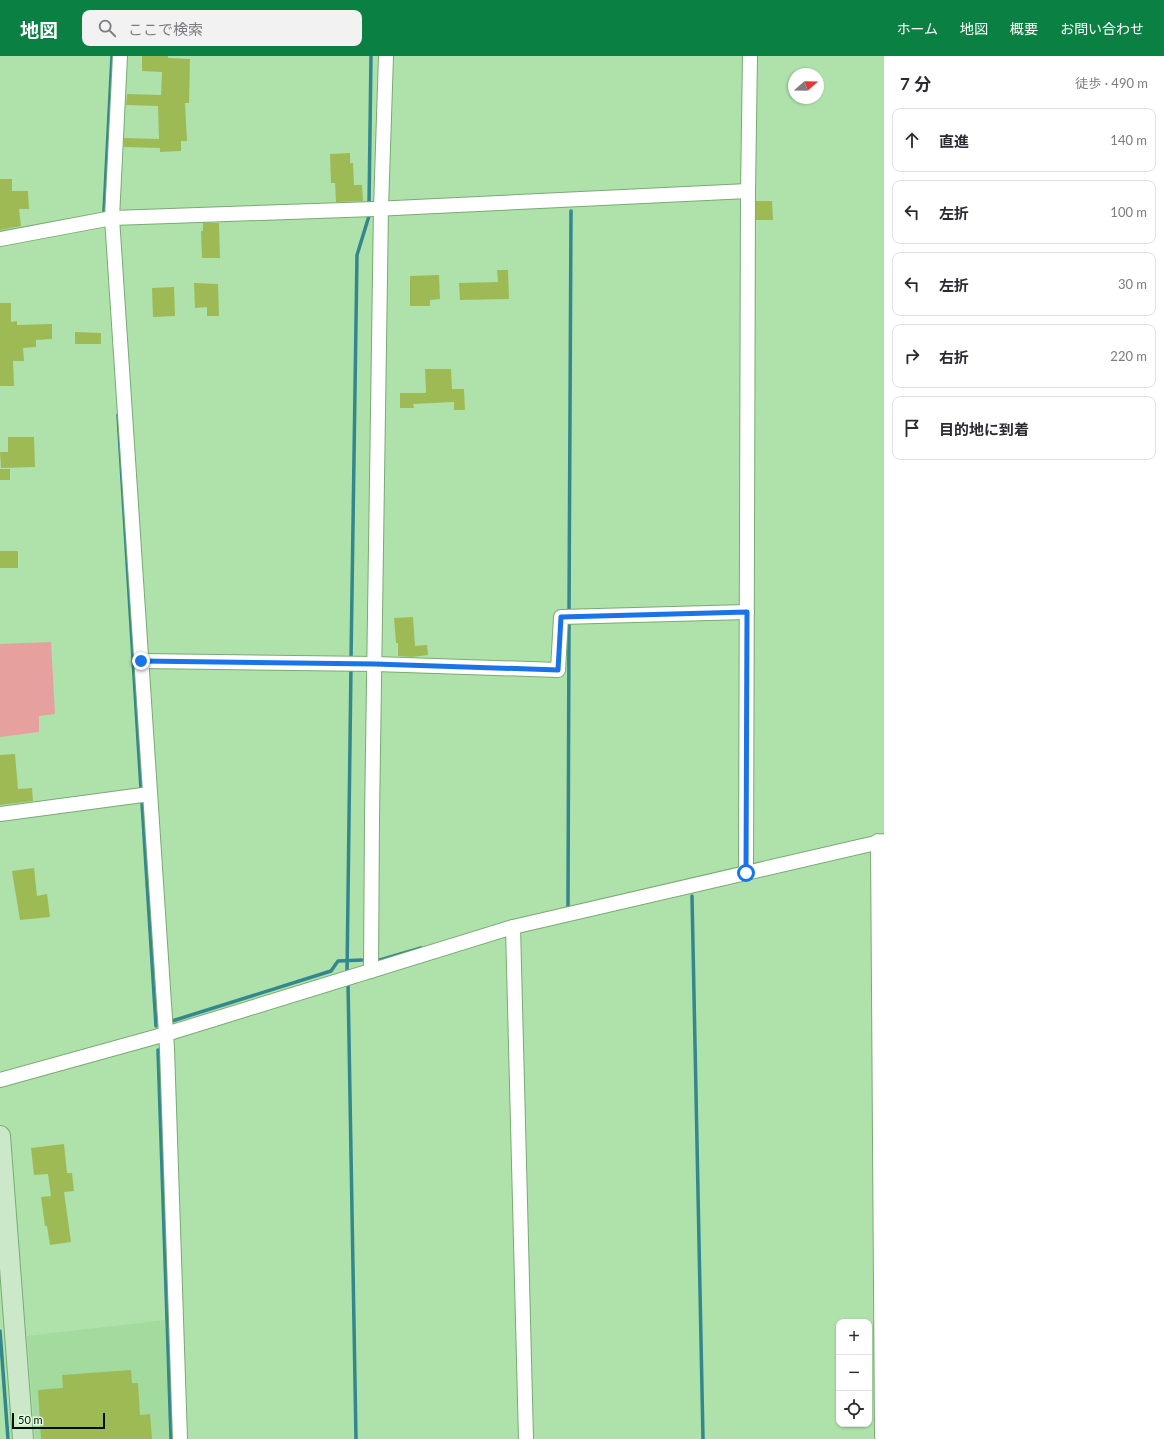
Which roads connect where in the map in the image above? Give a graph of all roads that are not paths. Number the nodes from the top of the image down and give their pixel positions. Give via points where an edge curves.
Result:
1 (120, 56) edge
2 (386, 56) edge
3 (750, 56) edge
4 (748, 191) junction
5 (373, 209) junction
6 (112, 218) junction
7 (0, 239) edge
8 (747, 612) junction
9 (141, 661) junction
10 (375, 664) junction
11 (150, 794) junction
12 (0, 814) edge
13 (881, 841) edge
14 (746, 873) junction
15 (513, 927) junction
16 (371, 971) junction
17 (166, 1034) junction
18 (0, 1080) edge
19 (0, 1136) edge
20 (882, 1437) edge
21 (23, 1439) edge
22 (180, 1439) edge
23 (526, 1439) edge

1 - 6 street
2 - 5 street
3 - 4 street
4 - 5 street
4 - 8 street
5 - 6 street
5 - 10 street
6 - 7 street
6 - 9 street
8 - 10 street via 561,617 558,670
8 - 14 street
9 - 10 street
9 - 11 street
10 - 16 street
11 - 12 street
11 - 17 street
13 - 14 street
13 - 20 street
14 - 15 street
15 - 16 street
15 - 23 street
16 - 17 street
17 - 18 street
17 - 22 street
19 - 21 street

